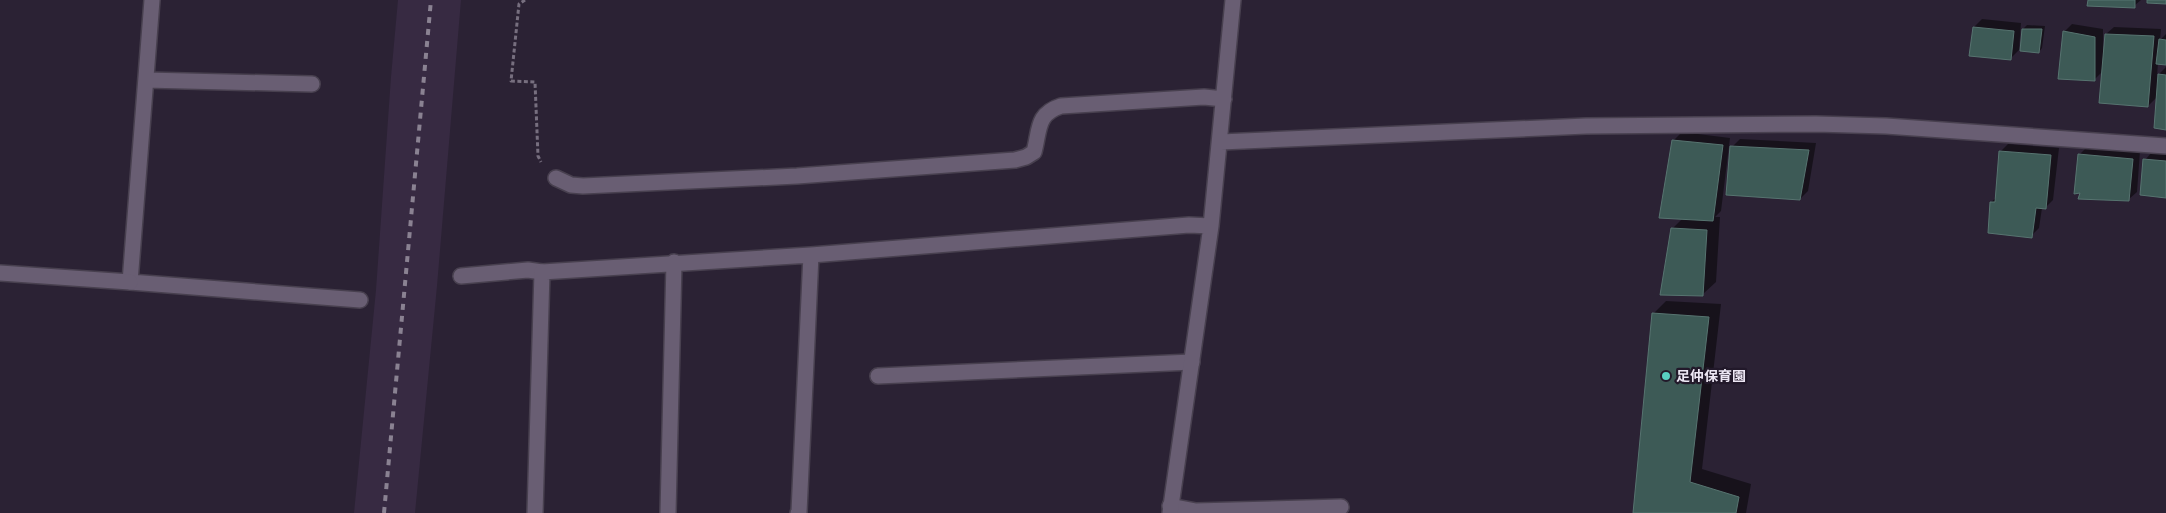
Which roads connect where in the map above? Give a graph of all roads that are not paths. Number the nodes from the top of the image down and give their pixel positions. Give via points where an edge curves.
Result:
1 (152, 0) edge
2 (1233, 0) edge
3 (146, 80) junction
4 (312, 84) dead end
5 (1224, 99) junction
6 (1221, 142) junction
7 (2166, 146) edge
8 (556, 178) road end
9 (1211, 226) junction
10 (811, 255) junction
11 (674, 262) junction
12 (542, 272) junction
13 (0, 273) edge
14 (461, 276) dead end
15 (130, 282) junction
16 (360, 300) dead end
17 (1192, 362) junction
18 (878, 376) dead end
19 (1341, 507) dead end
20 (1170, 509) edge
21 (536, 513) edge
22 (668, 513) edge
23 (798, 513) edge

1 - 3 street
2 - 5 street
3 - 4 street
3 - 15 street
5 - 6 street
5 - 8 street via 1204,97 1061,106 1052,109 1040,123 1034,152 1014,160 797,176 583,186
6 - 7 street via 1586,126 1816,124
6 - 9 street
9 - 10 street via 1189,225
9 - 17 street
10 - 11 street
10 - 23 street
11 - 12 street
11 - 22 street
12 - 14 street via 528,270
12 - 21 street
13 - 15 street
15 - 16 street
17 - 18 street
17 - 20 street
19 - 20 street

